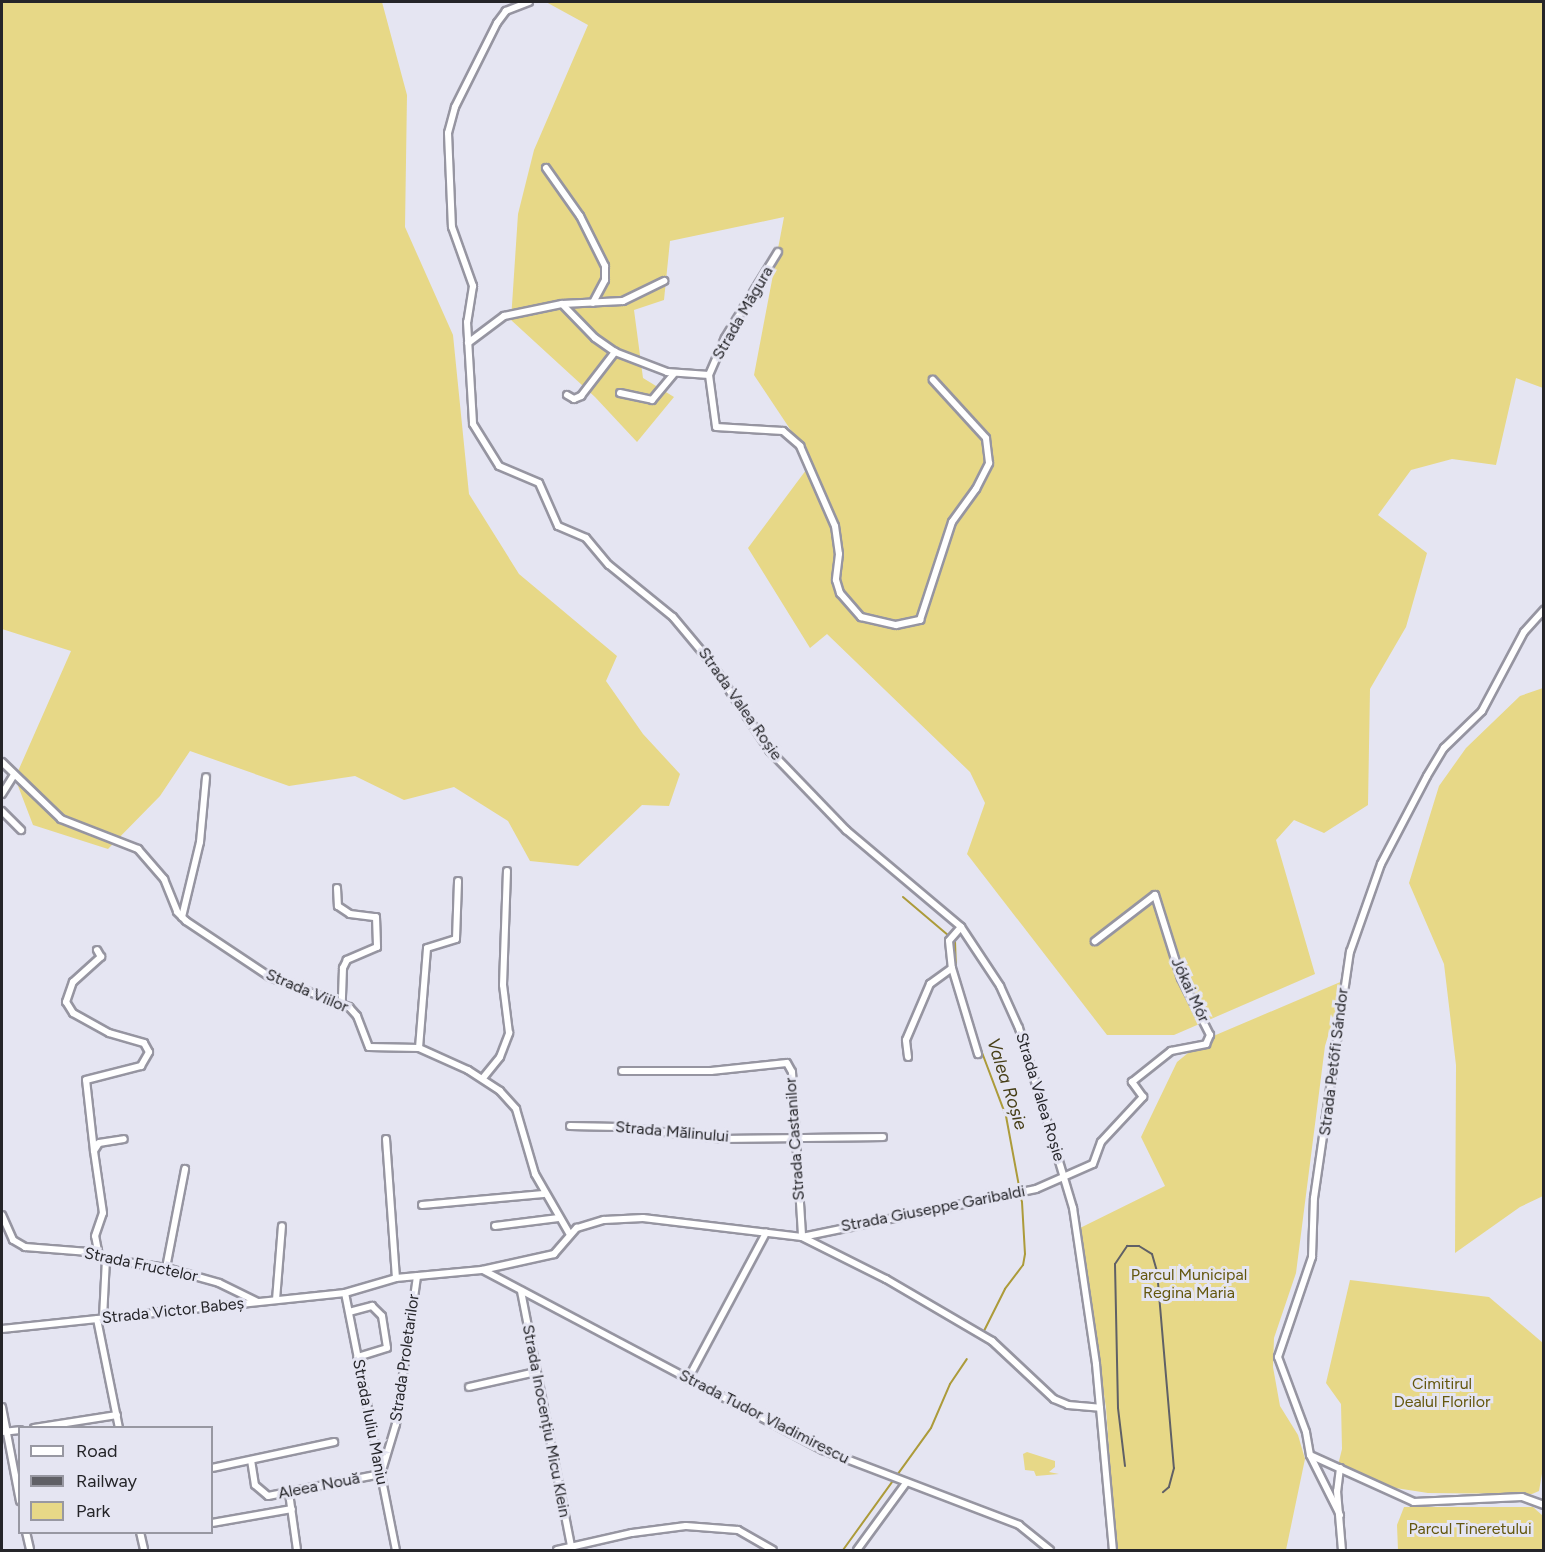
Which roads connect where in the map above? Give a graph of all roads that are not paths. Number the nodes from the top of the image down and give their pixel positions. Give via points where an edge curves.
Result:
1 (529, 2) edge
2 (546, 168) dead end
3 (778, 252) dead end
4 (664, 281) dead end
5 (593, 303) junction
6 (562, 304) junction
7 (468, 343) junction
8 (615, 352) junction
9 (675, 373) junction
10 (709, 375) junction
11 (933, 380) dead end
12 (620, 393) dead end
13 (567, 395) dead end
14 (1544, 610) edge
15 (2, 762) edge
16 (14, 775) junction
17 (206, 777) dead end
18 (2, 794) edge
19 (2, 811) edge
20 (21, 830) dead end
21 (507, 871) dead end
22 (458, 881) dead end
23 (337, 888) dead end
24 (182, 917) junction
25 (961, 927) junction
26 (1095, 941) dead end
27 (97, 950) dead end
28 (952, 968) junction
29 (342, 1003) junction
30 (419, 1048) junction
31 (978, 1054) dead end
32 (908, 1057) dead end
33 (622, 1071) dead end
34 (483, 1078) junction
35 (570, 1126) dead end
36 (795, 1135) junction
37 (883, 1137) dead end
38 (386, 1138) dead end
39 (124, 1139) dead end
40 (94, 1151) junction
41 (184, 1169) dead end
42 (1065, 1179) junction
43 (544, 1194) junction
44 (422, 1205) dead end
45 (2, 1215) edge
46 (559, 1218) junction
47 (282, 1226) dead end
48 (495, 1226) dead end
49 (569, 1233) junction
50 (766, 1233) junction
51 (802, 1237) junction
52 (103, 1257) junction
53 (166, 1268) junction
54 (483, 1270) junction
55 (417, 1276) junction
56 (396, 1278) junction
57 (521, 1291) junction
58 (345, 1293) junction
59 (276, 1300) junction
60 (259, 1302) junction
61 (349, 1312) junction
62 (100, 1318) junction
63 (2, 1329) edge
64 (357, 1357) junction
65 (536, 1372) junction
66 (688, 1379) junction
67 (469, 1387) dead end
68 (2, 1407) edge
69 (1100, 1408) junction
70 (117, 1415) junction
71 (47, 1426) edge
72 (119, 1426) edge
73 (18, 1430) edge
74 (3, 1432) edge
75 (334, 1442) dead end
76 (1310, 1455) junction
77 (251, 1460) junction
78 (213, 1468) edge
79 (1340, 1468) junction
80 (381, 1474) junction
81 (902, 1481) junction
82 (18, 1493) edge
83 (289, 1493) junction
84 (1543, 1503) edge
85 (292, 1509) junction
86 (1340, 1515) junction
87 (213, 1523) edge
88 (26, 1534) edge
89 (140, 1534) edge
90 (572, 1549) edge
91 (30, 1551) edge
92 (144, 1551) edge
93 (297, 1551) edge
94 (396, 1551) edge
95 (557, 1551) edge
96 (773, 1551) edge
97 (857, 1551) edge
98 (1050, 1551) edge
99 (1113, 1551) edge
100 (1342, 1551) edge

1 - 7 street, Strada Valea Roșie via 502,15 450,122 452,226 474,286 466,322
2 - 5 street via 580,216 605,266 605,280
3 - 10 street, Strada Măgura via 725,338
4 - 5 street via 637,297
5 - 6 street
6 - 7 street via 504,316
6 - 8 street, Strada Măgura via 595,338
7 - 25 street, Strada Valea Roșie via 473,424 497,464 539,483 558,526 586,538 609,565 650,595 698,645 770,751 800,784 846,830
8 - 9 street, Strada Măgura
8 - 13 street via 580,396 574,399
9 - 10 street, Strada Măgura
9 - 12 street via 652,399
10 - 11 street, Strada Măgura via 716,427 783,431 800,446 835,526 839,554 836,580 840,593 861,617 896,625 920,620 952,522 976,489 990,456 987,438
14 - 76 street, Strada Petőfi Sándor via 1524,632 1482,711 1444,748 1427,776 1381,864 1356,926 1314,1198 1312,1257 1278,1357 1306,1432
15 - 16 street
16 - 18 street
16 - 24 street via 61,819 138,849 164,879
17 - 24 street via 200,842
19 - 20 street
21 - 34 street via 503,985 509,1033 500,1057
22 - 30 street via 456,939 427,948
23 - 29 street via 338,906 351,914 376,918 377,947 347,960 343,968
24 - 29 street, Strada Viilor via 262,972
25 - 28 street via 950,937
25 - 42 street, Strada Valea Roșie via 985,961 1014,1016
26 - 42 street, Jókai Mór via 1155,895 1181,978 1210,1038 1204,1044 1170,1052 1132,1082 1143,1097 1101,1142 1093,1164
27 - 40 street via 101,957 73,982 66,1002 73,1013 109,1033 144,1043 149,1052 141,1066 86,1080
28 - 31 street
28 - 32 street via 930,984 906,1040
29 - 30 street, Strada Viilor via 354,1011 369,1047
30 - 34 street, Strada Viilor
33 - 36 street, Strada Castanilor via 711,1071 787,1064 792,1072
34 - 43 street, Strada Viilor via 516,1110
35 - 36 street, Strada Mălinului via 620,1127 724,1139
36 - 37 street, Strada Mălinului
36 - 51 street, Strada Castanilor
38 - 56 street
39 - 40 street via 99,1143
40 - 52 street via 103,1213 95,1236
41 - 53 street
42 - 51 street, Strada Giuseppe Garibaldi via 1016,1193
42 - 69 street, Strada Valea Roșie via 1084,1277
43 - 44 street
43 - 46 street, Strada Viilor
45 - 52 street, Strada Fructelor via 13,1240 25,1247
46 - 48 street
46 - 49 street, Strada Viilor
47 - 59 street
49 - 50 street via 596,1222 629,1218
49 - 54 street, Strada Victor Babeș via 554,1254
50 - 51 street
50 - 66 street
51 - 69 street via 886,1279 981,1335 1054,1399 1068,1405
52 - 53 street, Strada Fructelor
52 - 62 street
53 - 60 street, Strada Fructelor via 219,1283
54 - 55 street, Strada Victor Babeș
54 - 57 street, Strada Tudor Vladimirescu
55 - 56 street, Strada Victor Babeș
55 - 80 street, Strada Proletarilor via 396,1424
56 - 58 street, Strada Victor Babeș
57 - 65 street, Strada Inocențiu Micu Klein
57 - 66 street, Strada Tudor Vladimirescu
58 - 59 street, Strada Victor Babeș
58 - 61 street, Strada Iuliu Maniu
59 - 60 street, Strada Victor Babeș
60 - 62 street, Strada Victor Babeș
61 - 64 street, Strada Iuliu Maniu
61 - 64 street via 372,1306 382,1316 387,1348
62 - 63 street, Strada Victor Babeș
62 - 70 street
64 - 80 street, Strada Iuliu Maniu
65 - 67 street
65 - 90 street, Strada Inocențiu Micu Klein
66 - 81 street, Strada Tudor Vladimirescu via 823,1450
68 - 74 street
69 - 99 street, Strada Valea Roșie
70 - 71 street
70 - 72 street
73 - 74 street
74 - 82 street
75 - 77 street
76 - 79 street
76 - 86 street, Strada Petőfi Sándor
77 - 78 street
77 - 83 street, Aleea Nouă via 258,1490 268,1496
79 - 84 street via 1414,1502 1522,1497
79 - 86 street
80 - 83 street, Aleea Nouă
80 - 94 street, Strada Iuliu Maniu
81 - 97 street
81 - 98 street, Strada Tudor Vladimirescu via 1019,1525
83 - 85 street
85 - 87 street, Aleea Nouă
85 - 93 street
86 - 100 street, Strada Petőfi Sándor
88 - 91 street
89 - 92 street
90 - 95 street
90 - 96 street via 652,1529 686,1526 738,1530

